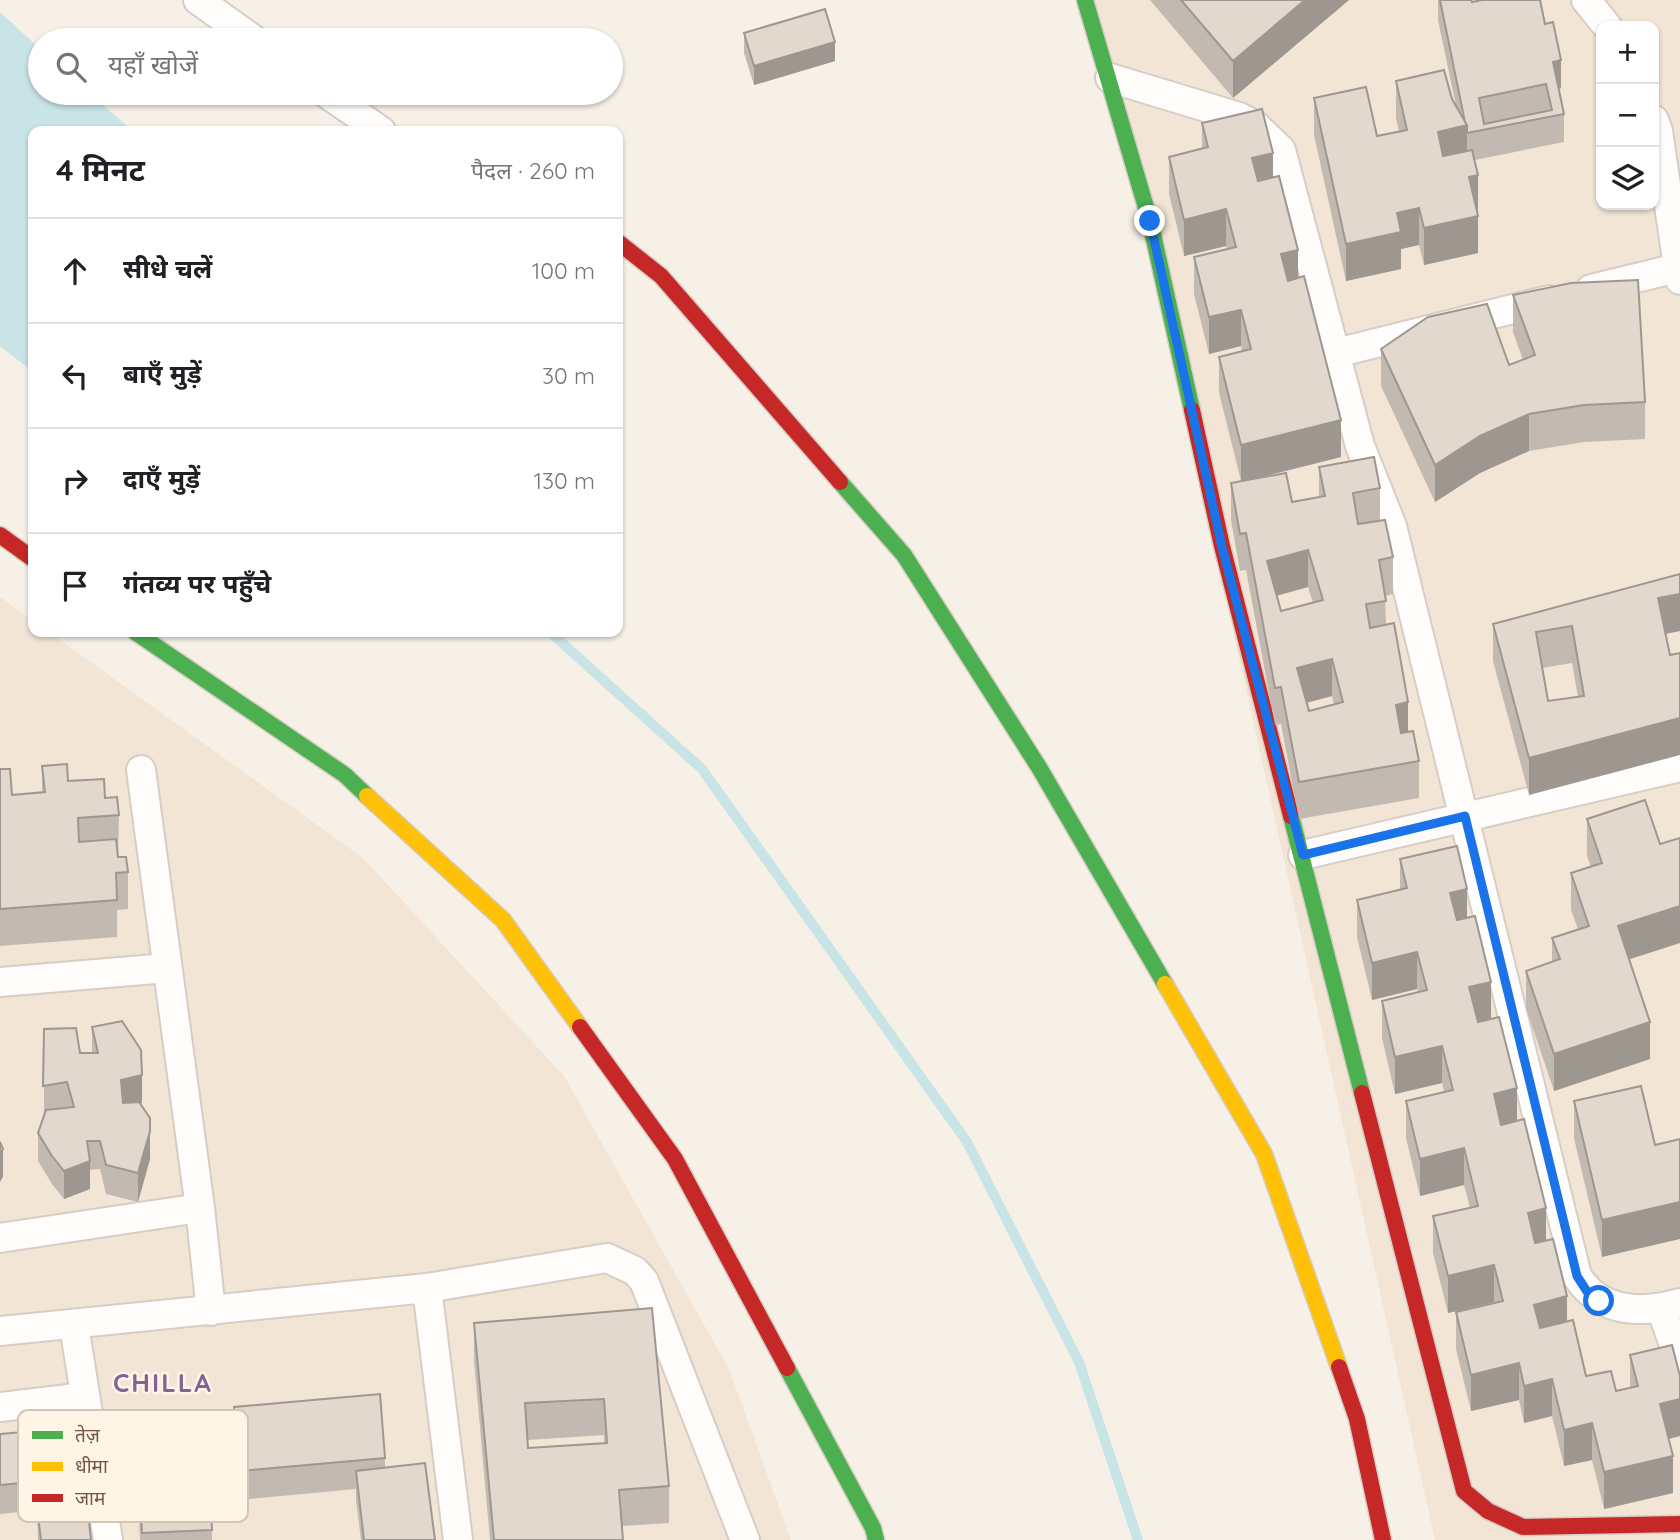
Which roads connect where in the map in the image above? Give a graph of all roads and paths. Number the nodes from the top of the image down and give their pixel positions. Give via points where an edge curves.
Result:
1 (198, 0) edge
2 (1085, 0) edge
3 (1586, 0) edge
4 (1602, 21) edge
5 (237, 28) edge
6 (1110, 78) junction
7 (343, 105) edge
8 (374, 126) edge
9 (1664, 126) edge
10 (623, 246) edge
11 (1679, 274) edge
12 (1336, 354) junction
13 (0, 535) edge
14 (28, 555) edge
15 (142, 637) edge
16 (1680, 767) edge
17 (141, 770) dead end
18 (1465, 816) junction
19 (1303, 855) junction
20 (167, 968) junction
21 (0, 982) edge
22 (200, 1208) junction
23 (0, 1238) edge
24 (427, 1288) junction
25 (1671, 1305) edge
26 (211, 1311) junction
27 (74, 1325) junction
28 (0, 1331) edge
29 (1680, 1362) edge
30 (85, 1397) junction
31 (0, 1407) edge
32 (87, 1410) edge
33 (105, 1522) edge
34 (1680, 1524) edge
35 (108, 1540) edge
36 (458, 1540) edge
37 (745, 1540) edge
38 (876, 1540) edge
39 (1383, 1540) edge

1 - 5 street
2 - 6 street
3 - 4 street
6 - 12 street via 1239,117 1255,125 1281,150
6 - 19 street via 1150,221 1222,547
7 - 8 street
9 - 11 street
10 - 39 street via 661,276 904,555 1040,769 1264,1154 1357,1419
11 - 12 street
12 - 18 street via 1360,446 1392,526
13 - 14 street
15 - 38 street via 345,775 503,920 675,1159
16 - 18 street
17 - 20 street
18 - 19 street
18 - 25 street via 1577,1276 1588,1293 1611,1306
19 - 34 street via 1464,1491 1488,1511 1523,1527
20 - 21 street
20 - 22 street
22 - 23 street
22 - 26 street
24 - 26 street
24 - 36 street
24 - 37 street via 607,1258 635,1271 644,1281
25 - 29 street
26 - 27 street
27 - 28 street
27 - 30 street
30 - 31 street
30 - 32 street
33 - 35 street

